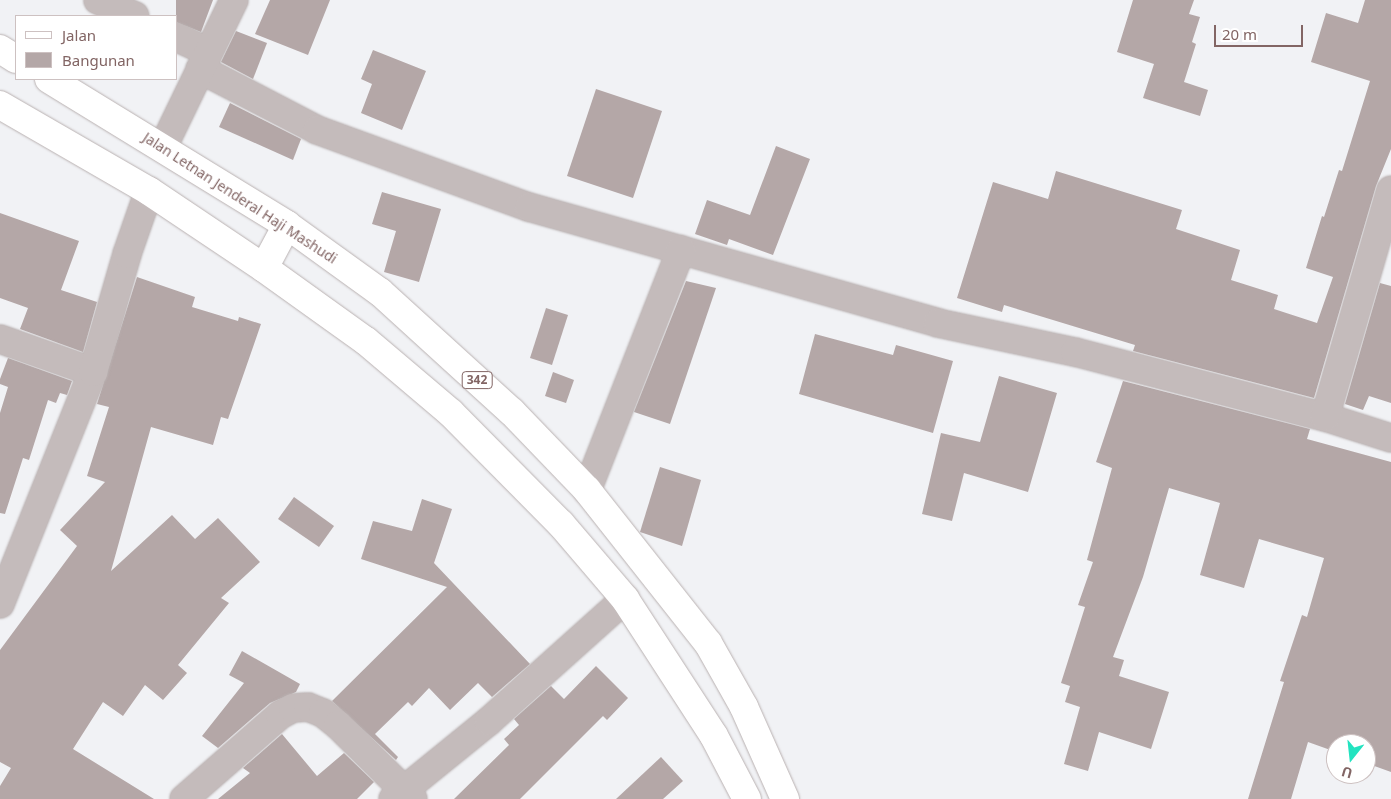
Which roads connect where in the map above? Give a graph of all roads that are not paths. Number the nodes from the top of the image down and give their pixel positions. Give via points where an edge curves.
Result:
1 (98, 0) edge
2 (234, 0) edge
3 (133, 15) edge
4 (178, 39) edge
5 (0, 49) edge
6 (15, 58) edge
7 (204, 61) junction
8 (51, 80) edge
9 (0, 105) edge
10 (163, 147) junction
11 (1391, 190) edge
12 (149, 191) junction
13 (287, 225) junction
14 (681, 250) junction
15 (264, 268) junction
16 (0, 340) edge
17 (93, 372) junction
18 (1325, 417) junction
19 (1391, 438) edge
20 (587, 490) junction
21 (625, 599) junction
22 (1, 601) edge
23 (403, 796) edge
24 (184, 799) edge
25 (747, 799) edge
26 (785, 799) edge

1 - 3 street
2 - 7 street
4 - 7 street
5 - 6 main road
7 - 10 street
7 - 14 street via 317,130 529,207
8 - 10 main road, Jalan Letnan Jenderal Haji Mashudi / 342
9 - 12 main road
10 - 13 main road, Jalan Letnan Jenderal Haji Mashudi / 342
11 - 18 street
12 - 15 main road
12 - 17 street
13 - 15 main road
13 - 20 main road, Jalan Letnan Jenderal Haji Mashudi / 342 via 380,292 512,412
14 - 18 street via 938,323 1076,352
14 - 20 street
15 - 21 main road via 366,341 451,413 561,524
16 - 17 street
17 - 22 street
18 - 19 street
20 - 26 main road, Jalan Letnan Jenderal Haji Mashudi / 342 via 708,643 744,707
21 - 23 street
21 - 25 main road via 714,736
23 - 24 street via 338,725 323,713 308,707 294,708 280,716

